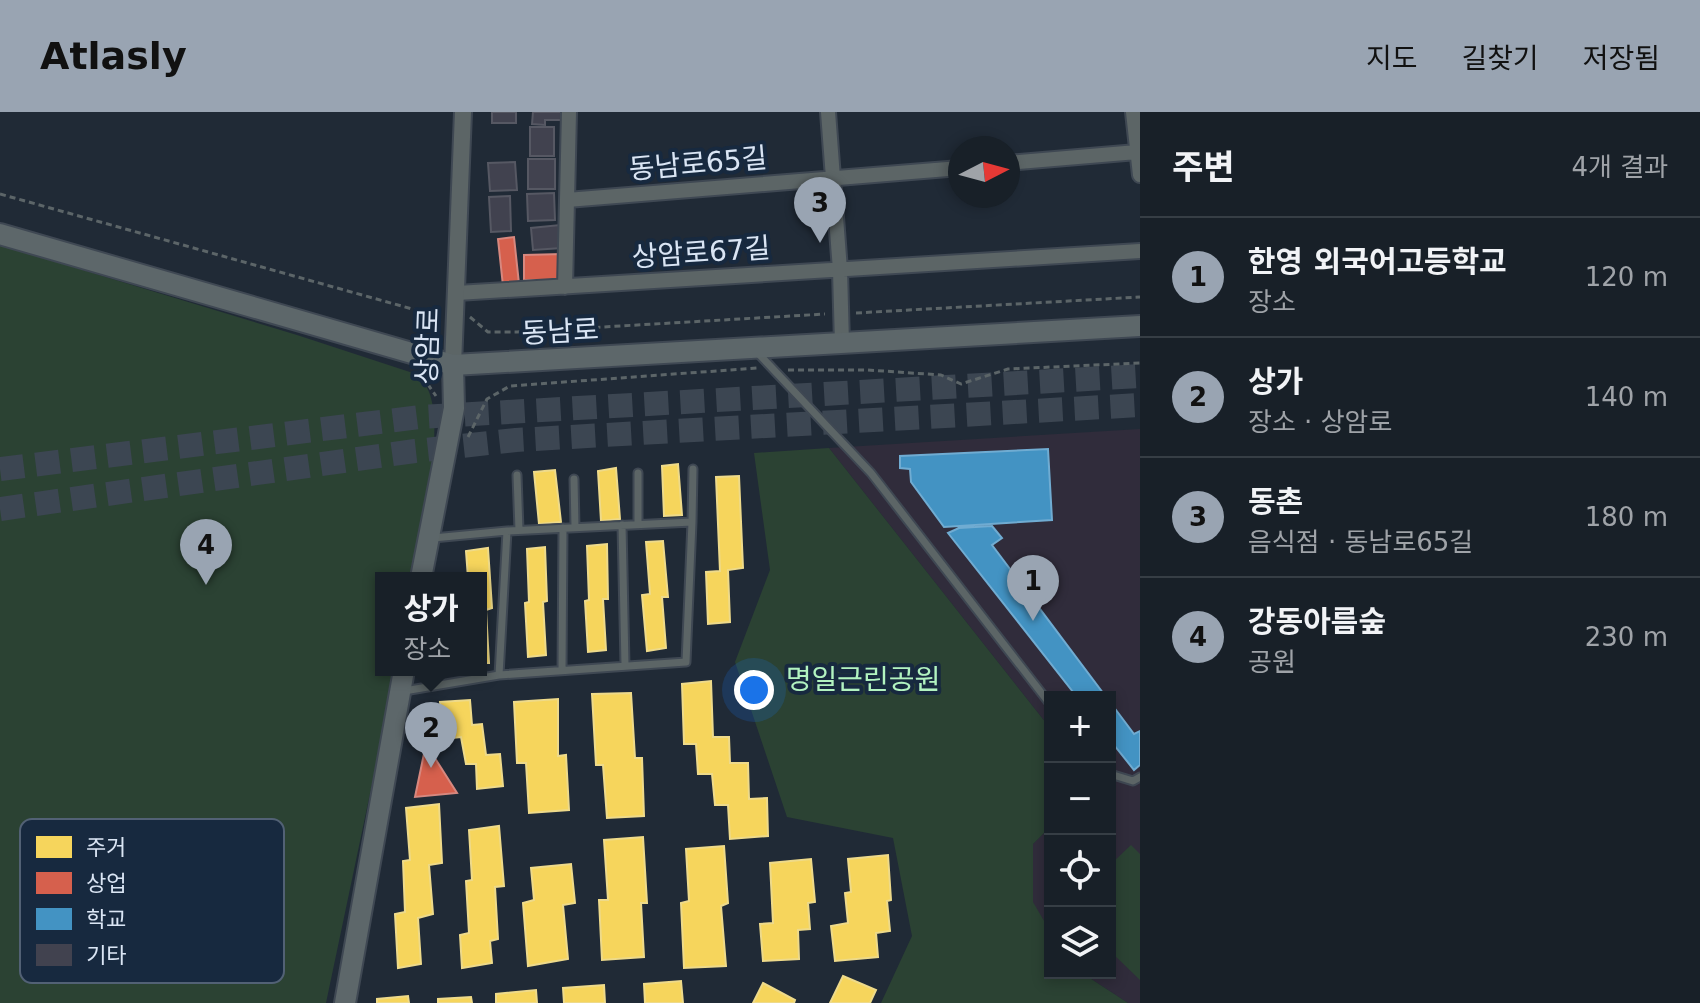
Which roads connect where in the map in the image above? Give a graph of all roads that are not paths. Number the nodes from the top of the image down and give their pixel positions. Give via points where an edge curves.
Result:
1 (463, 112) edge
2 (569, 112) edge
3 (828, 112) edge
4 (1133, 112) edge
5 (1137, 152) junction
6 (1020, 162) edge
7 (948, 169) edge
8 (1140, 175) edge
9 (833, 179) junction
10 (567, 200) junction
11 (0, 234) edge
12 (1140, 251) edge
13 (840, 270) junction
14 (565, 287) junction
15 (457, 293) junction
16 (1140, 326) edge
17 (842, 344) junction
18 (754, 349) junction
19 (453, 365) junction
20 (693, 469) dead end
21 (638, 473) dead end
22 (517, 475) dead end
23 (574, 479) dead end
24 (692, 522) junction
25 (638, 524) junction
26 (622, 525) junction
27 (575, 527) junction
28 (563, 528) junction
29 (519, 530) junction
30 (507, 531) junction
31 (433, 538) dead end
32 (422, 572) edge
33 (625, 665) junction
34 (562, 670) junction
35 (499, 675) junction
36 (403, 676) edge
37 (402, 691) junction
38 (1044, 696) edge
39 (1116, 776) edge
40 (1140, 777) edge
41 (345, 1003) edge

1 - 15 street, 상암로
2 - 10 street
3 - 9 street
4 - 5 street
5 - 6 street
5 - 8 street
7 - 9 street, 동남로65길
9 - 10 street, 동남로65길
9 - 13 street
10 - 14 street
11 - 19 main road, 동남로
12 - 13 street, 상암로67길
13 - 14 street, 상암로67길
13 - 17 street
14 - 15 street, 상암로67길
15 - 19 street, 상암로
16 - 17 main road, 동남로
17 - 18 main road, 동남로
18 - 19 main road, 동남로
18 - 38 lane via 871,473
19 - 32 main road, 상암로 via 454,408
20 - 24 lane
21 - 25 lane
22 - 29 lane
23 - 27 lane
24 - 25 lane
24 - 33 lane via 686,662
25 - 26 lane
26 - 27 lane
26 - 33 lane
27 - 28 lane
28 - 29 lane
28 - 34 lane
29 - 30 lane
30 - 31 lane
30 - 35 lane
33 - 34 lane
34 - 35 lane
35 - 37 lane
36 - 37 main road
37 - 41 main road
39 - 40 lane via 1133,781

